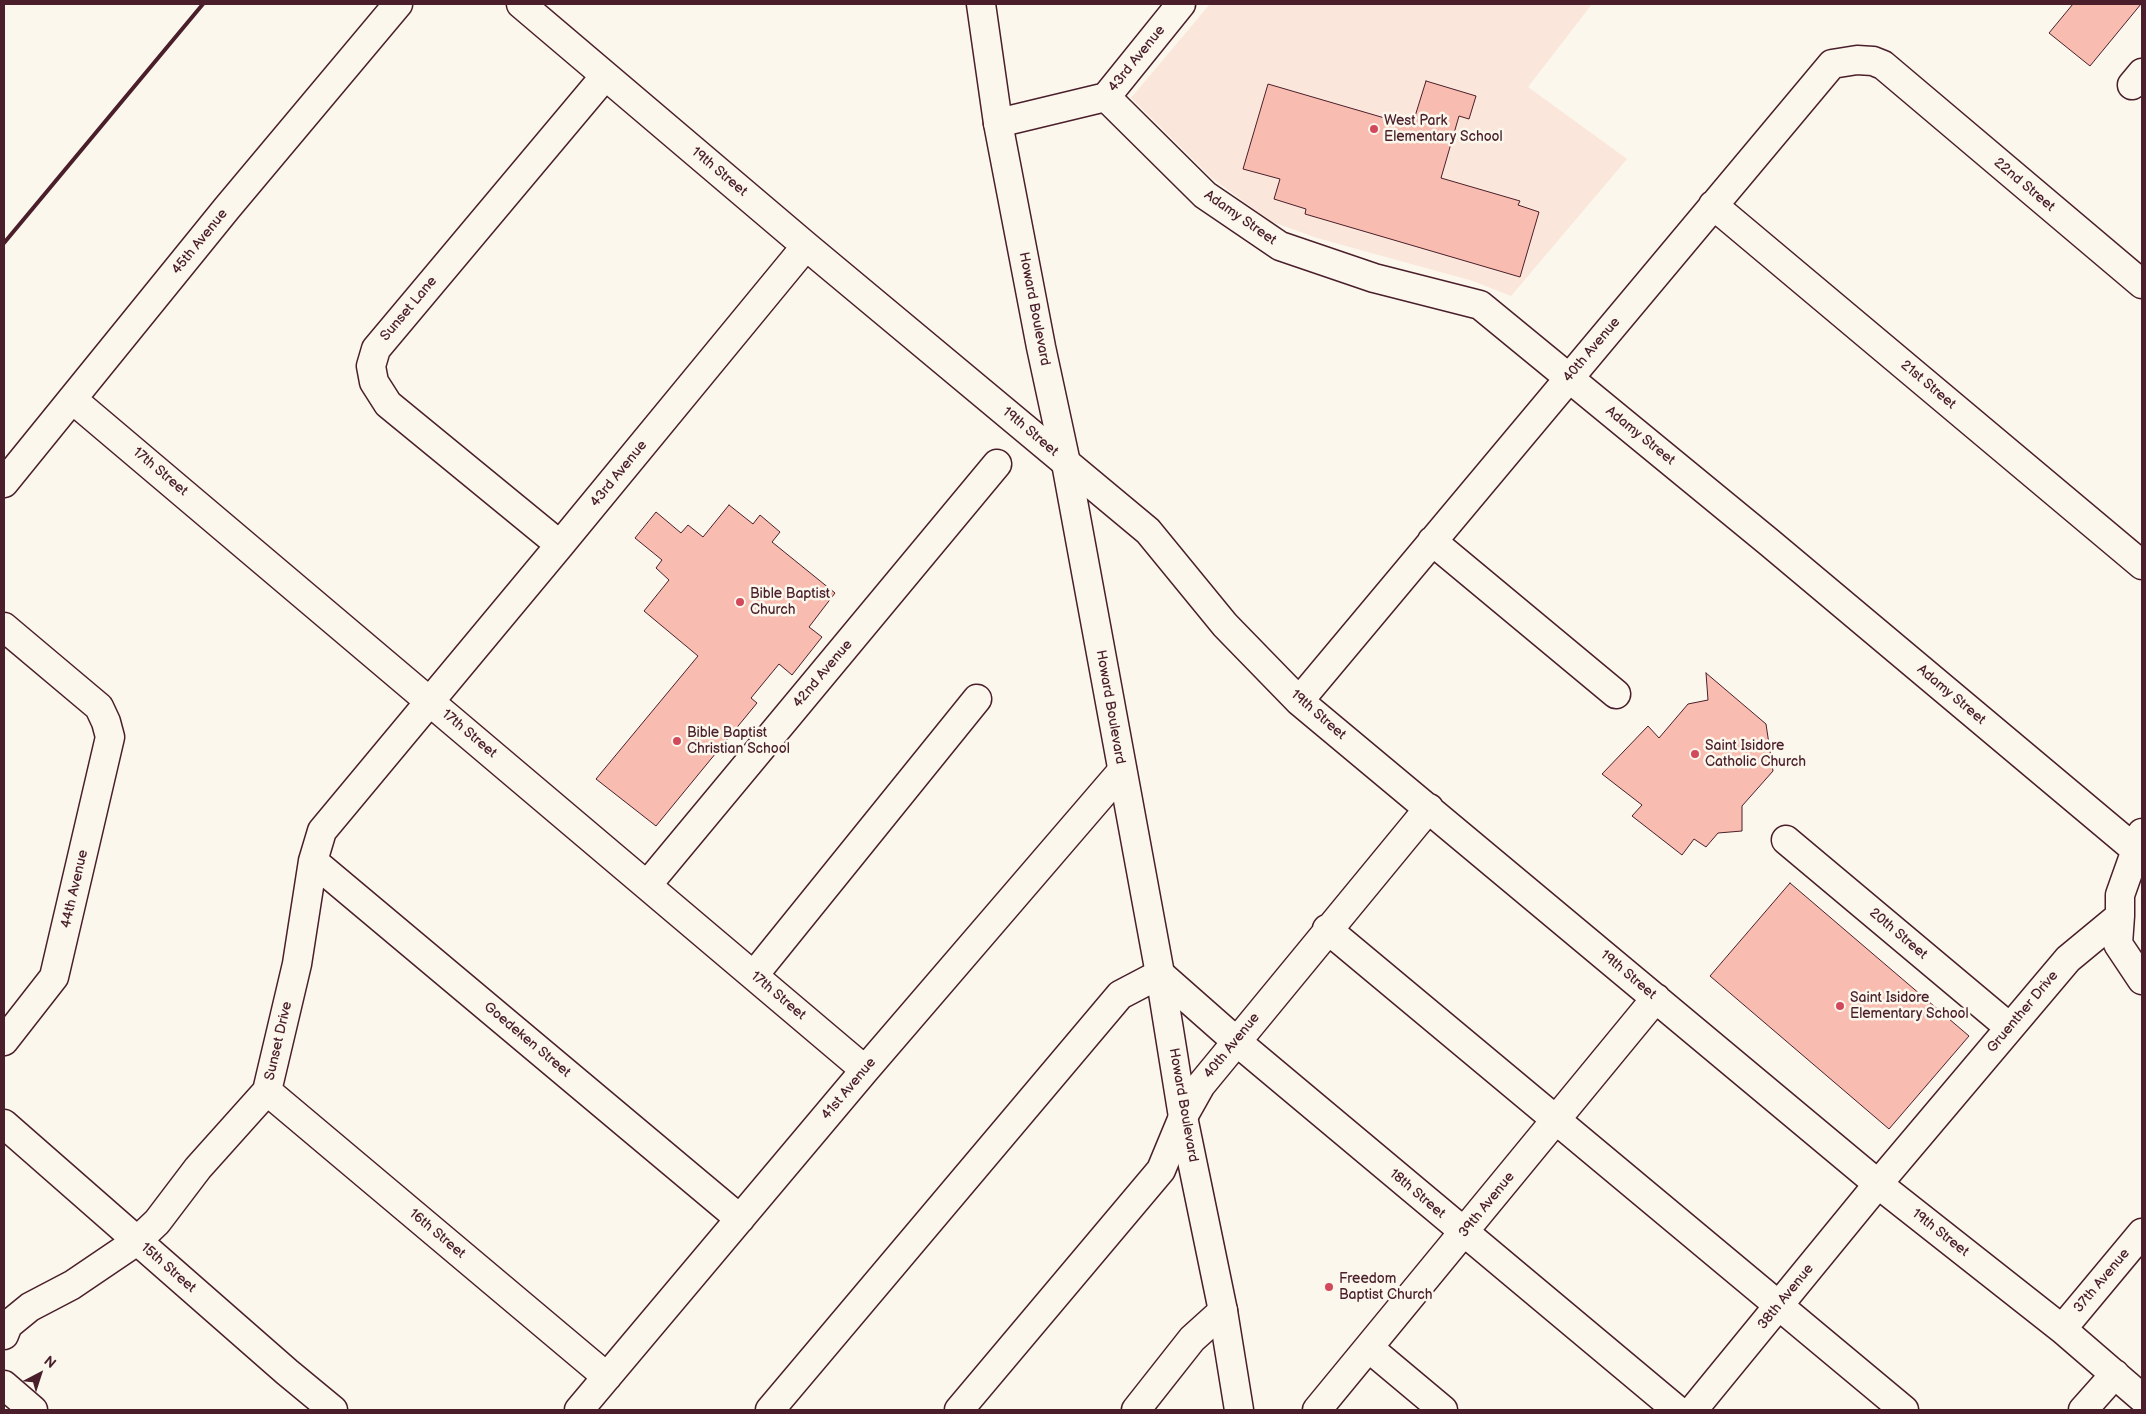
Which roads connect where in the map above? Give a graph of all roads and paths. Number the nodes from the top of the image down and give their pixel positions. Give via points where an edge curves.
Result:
1 (398, 4) edge
2 (521, 4) edge
3 (981, 4) edge
4 (1181, 4) edge
5 (604, 76) junction
6 (1906, 86) joint
7 (1106, 97) junction
8 (998, 122) junction
9 (1713, 205) junction
10 (806, 246) junction
11 (2142, 284) edge
12 (1569, 378) junction
13 (72, 399) junction
14 (1066, 463) junction
15 (997, 464) dead end
16 (4, 483) edge
17 (1432, 541) junction
18 (560, 545) junction
19 (2142, 565) edge
20 (4, 627) edge
21 (1616, 694) dead end
22 (977, 699) dead end
23 (431, 701) junction
24 (1299, 701) junction
25 (1122, 771) junction
26 (1429, 808) junction
27 (1786, 840) dead end
28 (2139, 841) edge
29 (313, 861) junction
30 (648, 884) junction
31 (2120, 916) junction
32 (1327, 929) junction
33 (1160, 974) junction
34 (754, 975) junction
35 (2142, 980) edge
36 (1656, 998) junction
37 (2010, 1027) junction
38 (4, 1041) edge
39 (1236, 1042) junction
40 (865, 1070) junction
41 (267, 1091) junction
42 (1183, 1117) junction
43 (1555, 1121) junction
44 (4, 1124) edge
45 (1878, 1184) junction
46 (740, 1219) junction
47 (2142, 1233) edge
48 (1463, 1234) junction
49 (137, 1240) junction
50 (1780, 1305) junction
51 (1223, 1312) junction
52 (2062, 1329) junction
53 (4, 1335) edge
54 (1369, 1348) junction
55 (2115, 1374) junction
56 (607, 1377) junction
57 (4, 1385) edge
58 (2142, 1398) edge
59 (33, 1410) edge
60 (333, 1410) edge
61 (579, 1410) edge
62 (770, 1410) edge
63 (959, 1410) edge
64 (1136, 1410) edge
65 (1239, 1410) edge
66 (1317, 1410) edge
67 (1443, 1410) edge
68 (1677, 1410) edge
69 (1693, 1410) edge
70 (1904, 1410) edge
71 (2083, 1410) edge

1 - 13 street, 45th Avenue
2 - 5 street, 19th Street
3 - 8 street, Howard Boulevard
4 - 7 street, 43rd Avenue
5 - 10 street, 19th Street
5 - 18 street, Sunset Lane via 376,349 371,366 374,382 388,404
6 - 9 street, 40th Avenue via 1883,65 1873,61 1832,64
6 - 11 street, 22nd Street
7 - 8 street, 43rd Avenue
7 - 12 street, Adamy Street via 1205,195 1280,246 1374,278 1480,305
8 - 14 street, Howard Boulevard
9 - 12 street, 40th Avenue
9 - 19 street, 21st Street
10 - 14 street, 19th Street
10 - 18 street, 43rd Avenue
12 - 17 street, 40th Avenue
12 - 28 street, Adamy Street
13 - 16 street, 45th Avenue
13 - 23 street, 17th Street
14 - 24 street, 19th Street via 1148,531 1225,625
14 - 25 street, Howard Boulevard
15 - 30 street, 42nd Avenue
17 - 21 street
17 - 24 street, 40th Avenue
18 - 23 street, 43rd Avenue
20 - 38 street, 44th Avenue via 98,707 110,737 54,977
22 - 34 street
23 - 29 street, Sunset Drive via 331,817 322,831
23 - 30 street, 17th Street
24 - 26 street, 19th Street
25 - 33 street, Howard Boulevard
25 - 40 street, 41st Avenue
26 - 32 street, 40th Avenue
26 - 36 street, 19th Street
27 - 37 street, 20th Street
28 - 31 street via 2120,895
29 - 41 street, Sunset Drive via 297,964
29 - 46 street, Goedeken Street
30 - 34 street, 17th Street
31 - 35 street via 2118,944
31 - 37 street, Gruenther Drive via 2068,958
32 - 39 street, 40th Avenue
32 - 43 street
33 - 39 street, 18th Street
33 - 42 street, Howard Boulevard
33 - 62 street via 1120,995
34 - 40 street, 17th Street
36 - 43 street, 39th Avenue
36 - 45 street, 19th Street
37 - 45 street, Gruenther Drive
39 - 42 street, 40th Avenue via 1201,1084
39 - 48 street, 18th Street
40 - 46 street, 41st Avenue
41 - 49 street, Sunset Drive via 198,1168 158,1222
41 - 56 street, 16th Street
42 - 51 street, Howard Boulevard
42 - 63 street, 40th Avenue via 1161,1170
43 - 48 street, 39th Avenue
43 - 50 street
44 - 49 street, 15th Street
45 - 50 street, 38th Avenue
45 - 52 street, 19th Street
46 - 56 street, 41st Avenue
47 - 52 street, 37th Avenue
48 - 54 street, 39th Avenue
48 - 68 street, 18th Street
49 - 53 street, Sunset Drive via 72,1285 30,1307 8,1325
49 - 60 street, 15th Street
50 - 69 street, 38th Avenue
50 - 70 street
51 - 64 street via 1192,1339
51 - 65 street, Howard Boulevard
52 - 55 street, 19th Street
54 - 66 street, 39th Avenue
54 - 67 street
55 - 58 street, 19th Street
55 - 71 street
56 - 61 street, 41st Avenue
57 - 59 street

